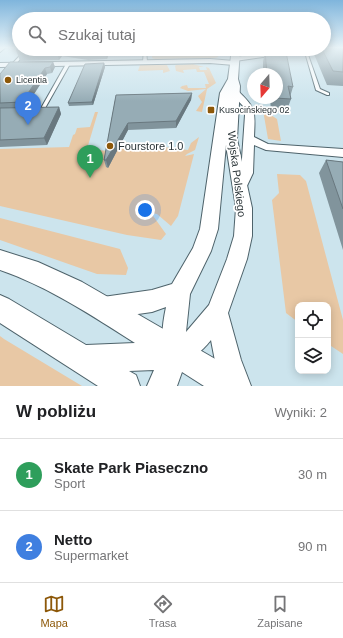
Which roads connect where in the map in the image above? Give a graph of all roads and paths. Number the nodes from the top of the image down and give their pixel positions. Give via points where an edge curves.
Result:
1 (67, 65) edge
2 (218, 65) edge
3 (235, 65) edge
4 (256, 65) edge
5 (311, 65) edge
6 (234, 73) junction
7 (328, 94) dead end
8 (35, 110) edge
9 (42, 110) junction
10 (48, 110) edge
11 (249, 138) junction
12 (266, 147) junction
13 (343, 153) edge
14 (248, 159) junction
15 (241, 186) junction
16 (0, 260) edge
17 (179, 292) junction
18 (0, 308) edge
19 (103, 308) junction
20 (217, 313) junction
21 (176, 354) junction
22 (83, 358) junction
23 (125, 386) edge
24 (162, 386) edge
25 (232, 386) edge
26 (238, 386) edge

1 - 9 lane
2 - 6 street
3 - 6 street, Wojska Polskiego
4 - 6 street
5 - 7 lane via 318,90
6 - 11 street via 242,99 249,108
6 - 15 street, Wojska Polskiego via 232,139
6 - 17 street, Wojska Polskiego via 225,93 209,229 201,251
8 - 9 lane
9 - 10 lane
11 - 12 street
11 - 14 street
12 - 13 street
12 - 14 street
14 - 15 street via 247,173
15 - 20 street, Wojska Polskiego via 244,208 243,236
16 - 19 main road via 30,270
17 - 19 street via 152,301
17 - 21 street, Wojska Polskiego via 174,327
18 - 22 main road
19 - 21 main road
20 - 21 street, Wojska Polskiego via 195,340
20 - 26 street via 226,355
21 - 22 main road
21 - 24 main road
21 - 25 main road
22 - 23 main road

